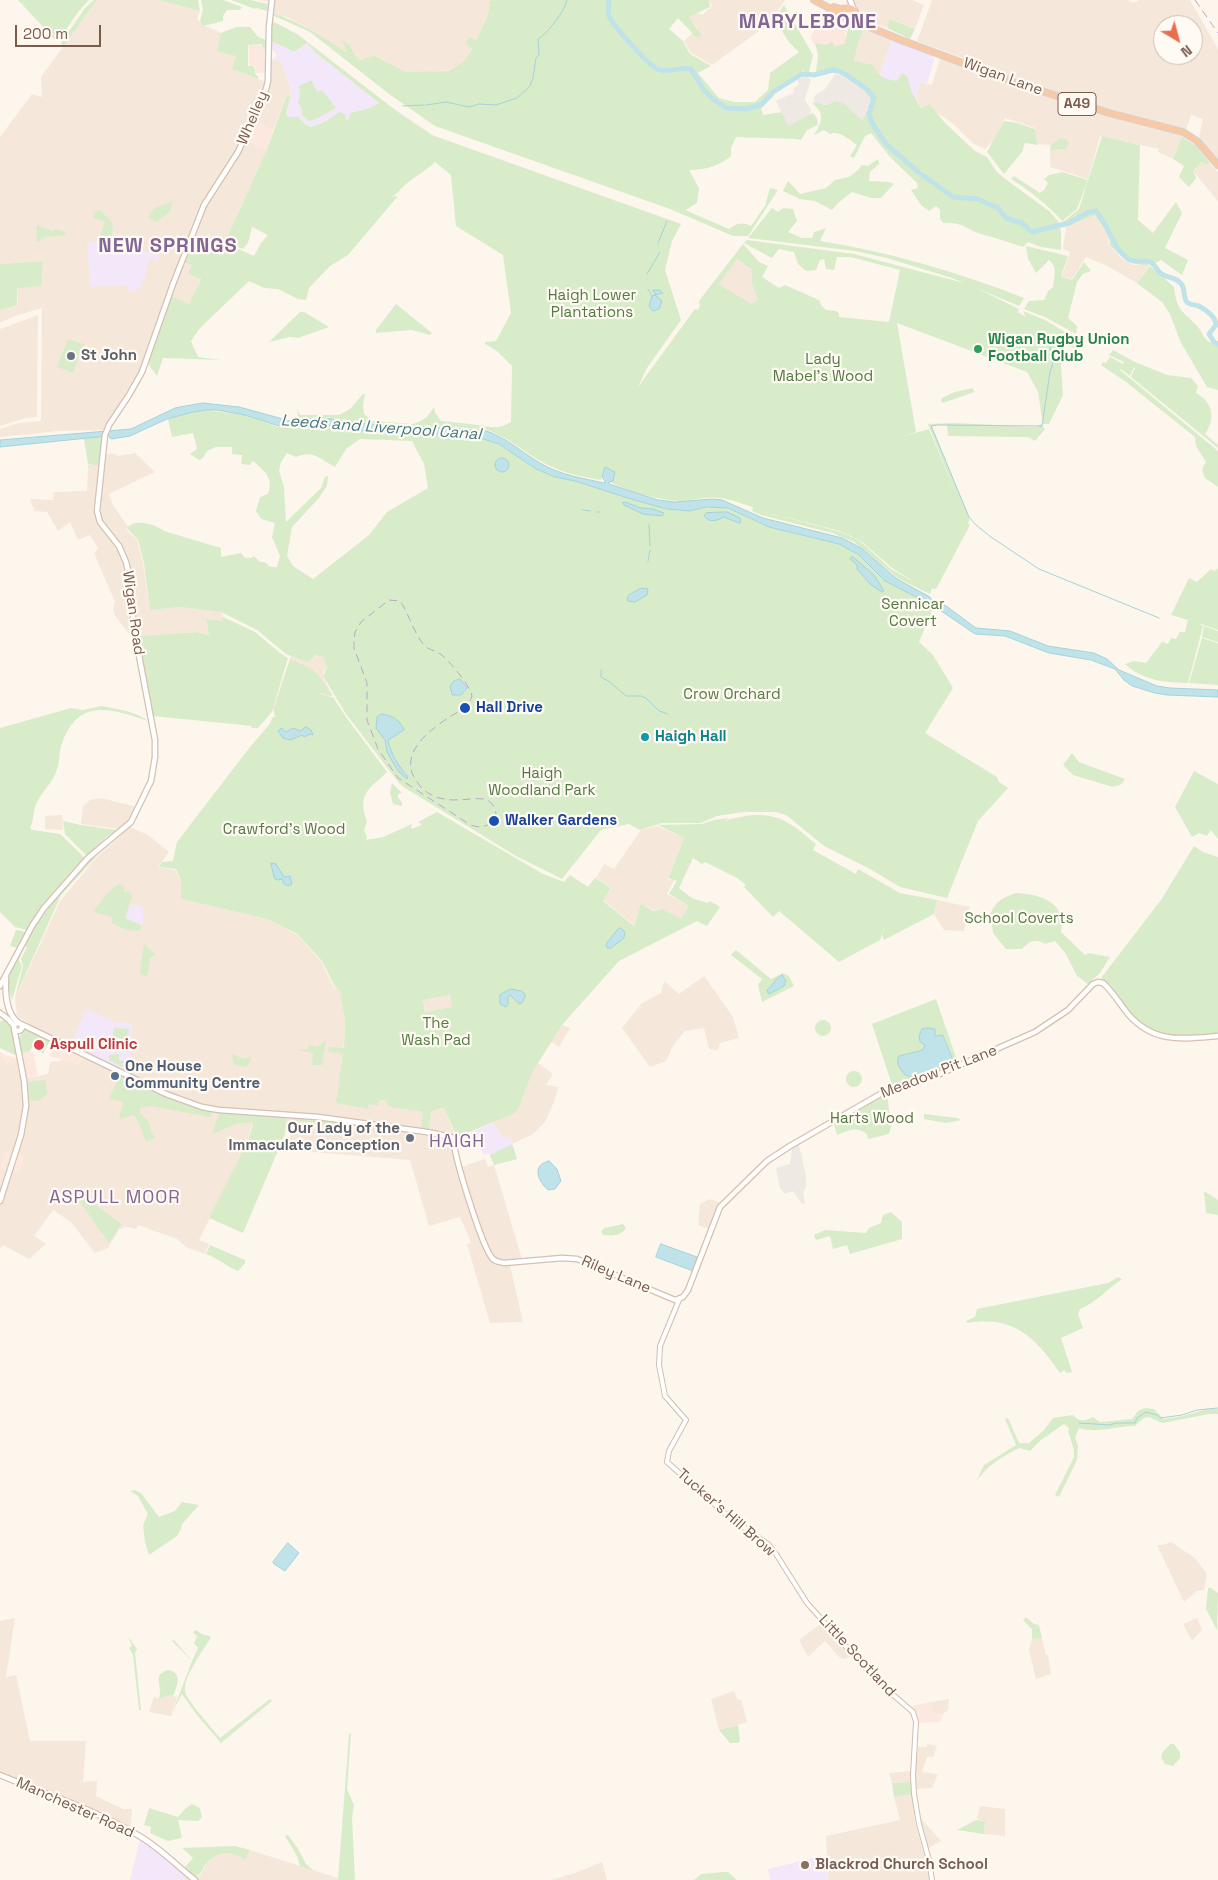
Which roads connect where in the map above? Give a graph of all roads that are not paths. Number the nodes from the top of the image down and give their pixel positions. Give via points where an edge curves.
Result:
1 (272, 0) edge
2 (814, 0) edge
3 (820, 0) edge
4 (851, 5) edge
5 (848, 17) junction
6 (866, 25) junction
7 (1218, 165) edge
8 (225, 172) joint
9 (6, 977) junction
10 (0, 988) edge
11 (6, 992) junction
12 (9, 1007) junction
13 (1, 1014) edge
14 (14, 1027) junction
15 (20, 1027) junction
16 (1218, 1036) edge
17 (16, 1040) junction
18 (0, 1201) edge
19 (679, 1300) junction
20 (686, 1420) joint
21 (809, 1605) joint
22 (0, 1775) edge
23 (195, 1880) edge
24 (932, 1880) edge

1 - 8 main road, Whelley via 268,81 246,136
2 - 5 highway, Wigan Lane / A49
3 - 4 highway via 838,9
4 - 5 highway via 845,14
4 - 6 highway
5 - 6 highway, Wigan Lane / A49
6 - 7 highway, Wigan Lane / A49 via 1069,101 1183,132 1197,141
8 - 9 main road, Wigan Road via 202,211 172,284 142,372 106,430 97,512 100,522 119,546 130,580 136,643 155,740 152,775 131,822 88,858 44,908
9 - 10 main road, Wigan Road
9 - 11 main road, Wigan Road
10 - 11 main road
11 - 12 main road, Wigan Road
12 - 13 main road via 7,1013
12 - 15 main road, Wigan Road via 12,1018
13 - 14 main road
14 - 15 main road
14 - 17 main road
15 - 17 main road
15 - 19 main road, Riley Lane via 29,1028 166,1094 202,1107 318,1117 451,1137 472,1208 492,1258 504,1262 577,1258
16 - 19 main road, Meadow Pit Lane via 1177,1039 1156,1034 1138,1024 1107,987 1101,983 1093,984 1068,1010 1035,1032 935,1076 889,1089 767,1161 720,1207 688,1290
17 - 18 main road via 24,1080 25,1117
19 - 20 street, Meadow Pit Lane via 660,1346 659,1365 664,1396
20 - 21 street, Tucker's Hill Brow via 669,1451 667,1462 729,1517 769,1545
21 - 24 street, Little Scotland via 878,1682 914,1715 914,1794
22 - 23 main road, Manchester Road via 140,1836

